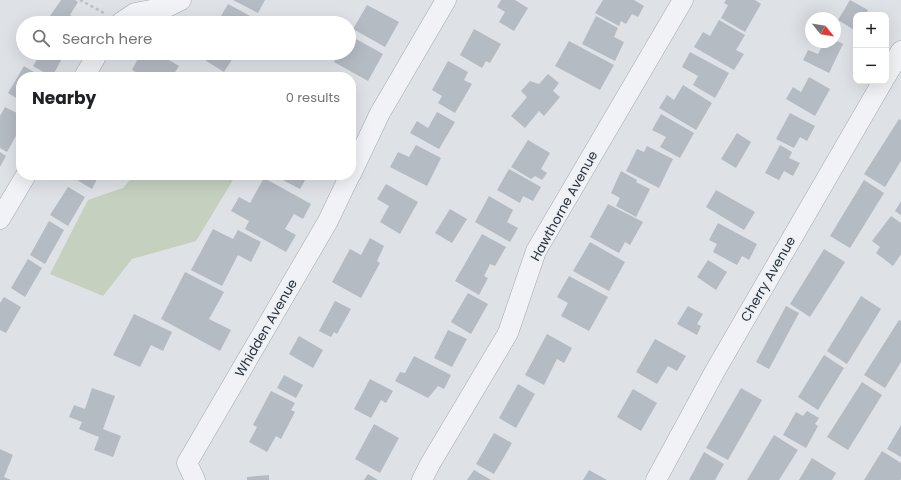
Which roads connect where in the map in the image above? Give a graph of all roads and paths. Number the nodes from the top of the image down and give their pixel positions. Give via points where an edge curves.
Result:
1 (80, 0) edge
2 (181, 0) edge
3 (446, 0) edge
4 (683, 0) edge
5 (108, 16) edge
6 (131, 16) edge
7 (901, 51) edge
8 (94, 60) edge
9 (889, 71) edge
10 (87, 72) edge
11 (881, 84) edge
12 (356, 163) edge
13 (23, 180) edge
14 (348, 180) edge
15 (0, 219) edge
16 (195, 480) edge
17 (422, 480) edge
18 (656, 480) edge

1 - 5 path
2 - 6 street via 167,7
3 - 12 street, Whidden Avenue via 380,113
4 - 17 street, Hawthorne Avenue via 536,251 508,333
7 - 9 street
8 - 10 street
11 - 18 street, Cherry Avenue via 714,371
13 - 15 street
14 - 16 street, Whidden Avenue via 328,221 187,463

